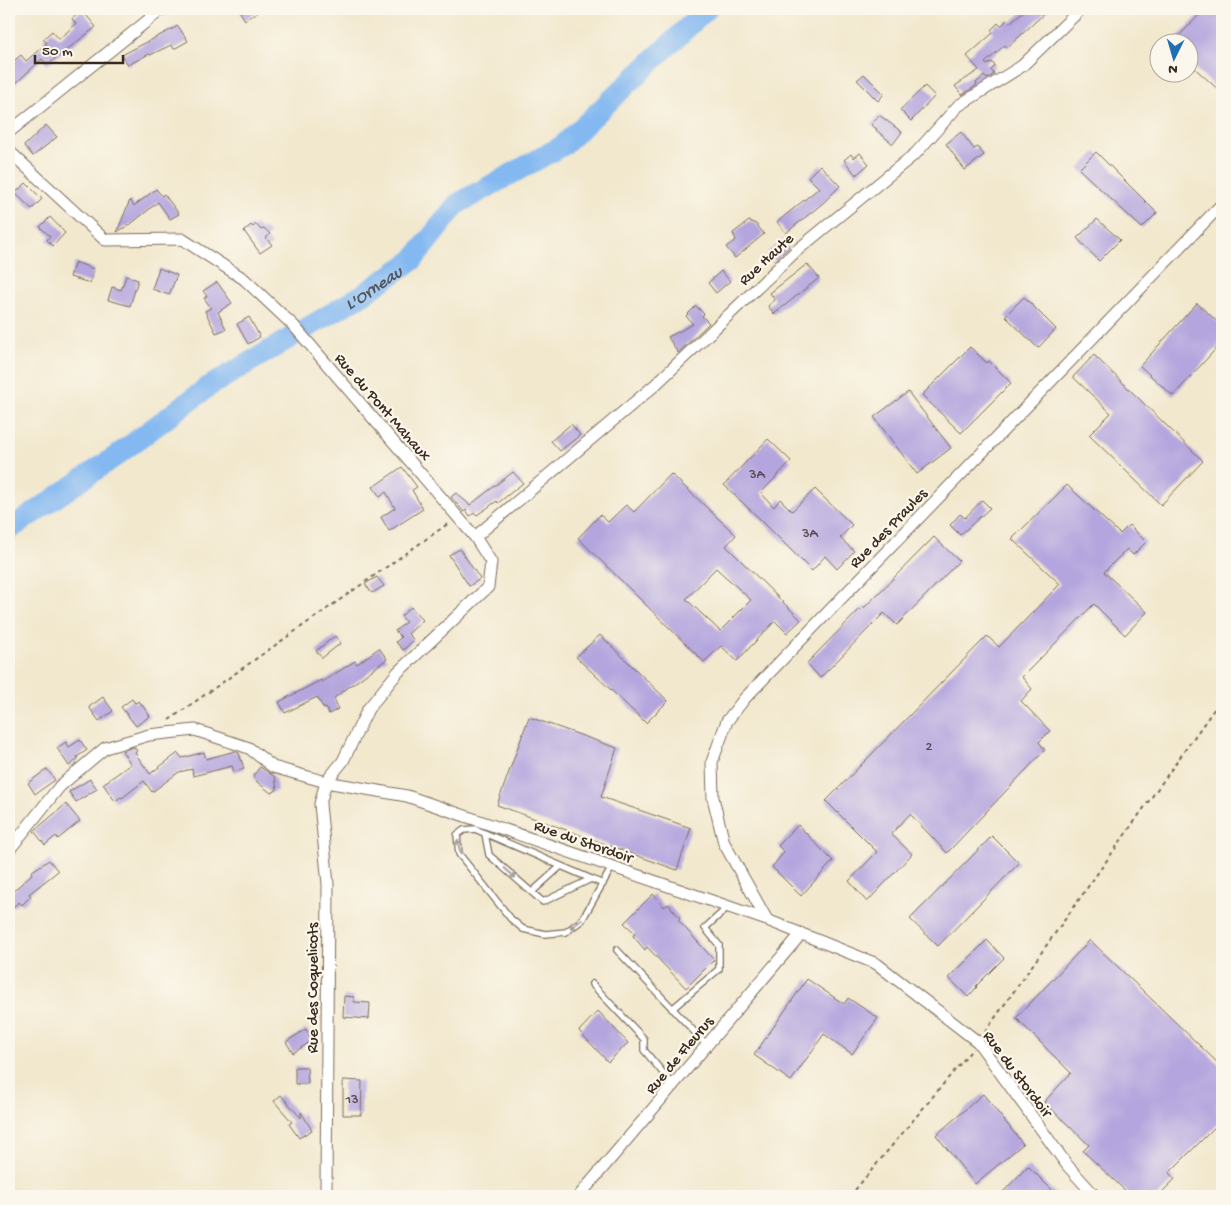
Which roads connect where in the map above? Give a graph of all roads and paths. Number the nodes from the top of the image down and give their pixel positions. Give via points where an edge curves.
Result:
1 (162, 9) edge
2 (1081, 9) edge
3 (9, 132) edge
4 (9, 151) edge
5 (1222, 204) edge
6 (457, 517) junction
7 (475, 537) junction
8 (1222, 698) edge
9 (165, 723) dead end
10 (326, 782) junction
11 (485, 834) junction
12 (9, 850) edge
13 (561, 866) junction
14 (612, 867) junction
15 (590, 878) junction
16 (603, 884) junction
17 (532, 892) junction
18 (728, 907) junction
19 (767, 920) junction
20 (801, 934) junction
21 (617, 950) dead end
22 (592, 984) dead end
23 (672, 1009) junction
24 (978, 1042) junction
25 (707, 1045) junction
26 (673, 1085) junction
27 (326, 1196) edge
28 (579, 1196) edge
29 (850, 1196) edge
30 (1095, 1196) edge

1 - 3 street
2 - 7 street, Rue Haute via 1022,66 958,106 916,153 795,252 655,385
4 - 6 street, Rue du Pont Mahaux via 105,240 182,239 244,279 294,326
5 - 19 street, Rue des Praules via 745,698 727,721 712,762 712,798 724,843
6 - 7 street, Rue du Pont Mahaux
6 - 9 path
7 - 10 street, Rue du Pont Mahaux via 491,562 488,587 398,672 368,709 344,760
8 - 24 path
10 - 12 street, Rue du Stordoir via 273,766 249,748 195,730 149,735 106,748 98,754 60,786
10 - 14 street, Rue du Stordoir via 407,796
10 - 27 street, Rue des Coquelicots via 320,804 328,884
11 - 13 lane
16 -> 11 lane via 582,920 566,932 545,934 523,930 511,920 459,854 457,835 464,830 475,829
11 -> 17 lane via 489,855
13 - 15 lane
13 - 17 lane
14 - 16 lane
14 - 18 street, Rue du Stordoir
15 - 16 lane
15 - 17 lane via 543,902
18 - 19 street, Rue du Stordoir
18 - 23 lane via 705,928 719,945 720,969
19 - 20 street, Rue du Stordoir
20 - 24 street, Rue du Stordoir via 877,964
20 - 25 street, Rue de Fleurus
21 - 23 lane
22 - 26 lane via 644,1039 644,1050
23 - 25 lane
24 - 29 path
24 - 30 street, Rue du Stordoir via 1068,1165
25 - 26 street, Rue de Fleurus
26 - 28 street, Rue de Fleurus

